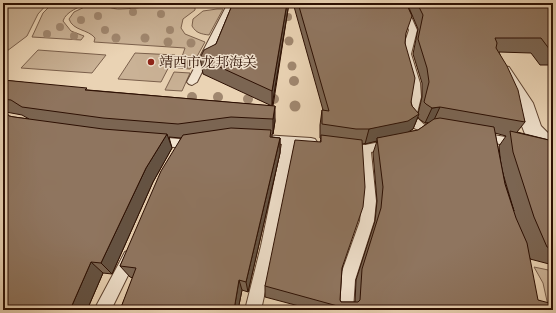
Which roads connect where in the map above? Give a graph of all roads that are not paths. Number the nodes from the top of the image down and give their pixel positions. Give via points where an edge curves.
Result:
1 (232, 3) edge
2 (401, 3) edge
3 (496, 62) edge
4 (192, 82) dead end
5 (423, 130) edge
6 (468, 134) edge
7 (248, 138) edge
8 (491, 139) junction
9 (143, 141) edge
10 (207, 141) edge
11 (289, 141) junction
12 (401, 141) edge
13 (183, 144) junction
14 (323, 144) edge
15 (338, 146) edge
16 (548, 147) edge
17 (365, 149) junction
18 (492, 154) edge
19 (176, 157) edge
20 (135, 245) edge
21 (102, 310) edge
22 (253, 310) edge
23 (345, 310) edge

1 - 4 lane
2 - 5 lane via 413,30 406,54 415,83 416,97 411,117
3 - 16 street via 523,103 532,129
6 - 8 lane
7 - 11 lane
8 - 16 lane
8 - 18 lane
9 - 13 lane
10 - 13 lane
11 - 14 lane
11 - 22 lane
12 - 17 lane
13 - 19 lane
15 - 17 lane
17 - 23 lane via 369,201 367,221 347,280
20 - 21 lane

